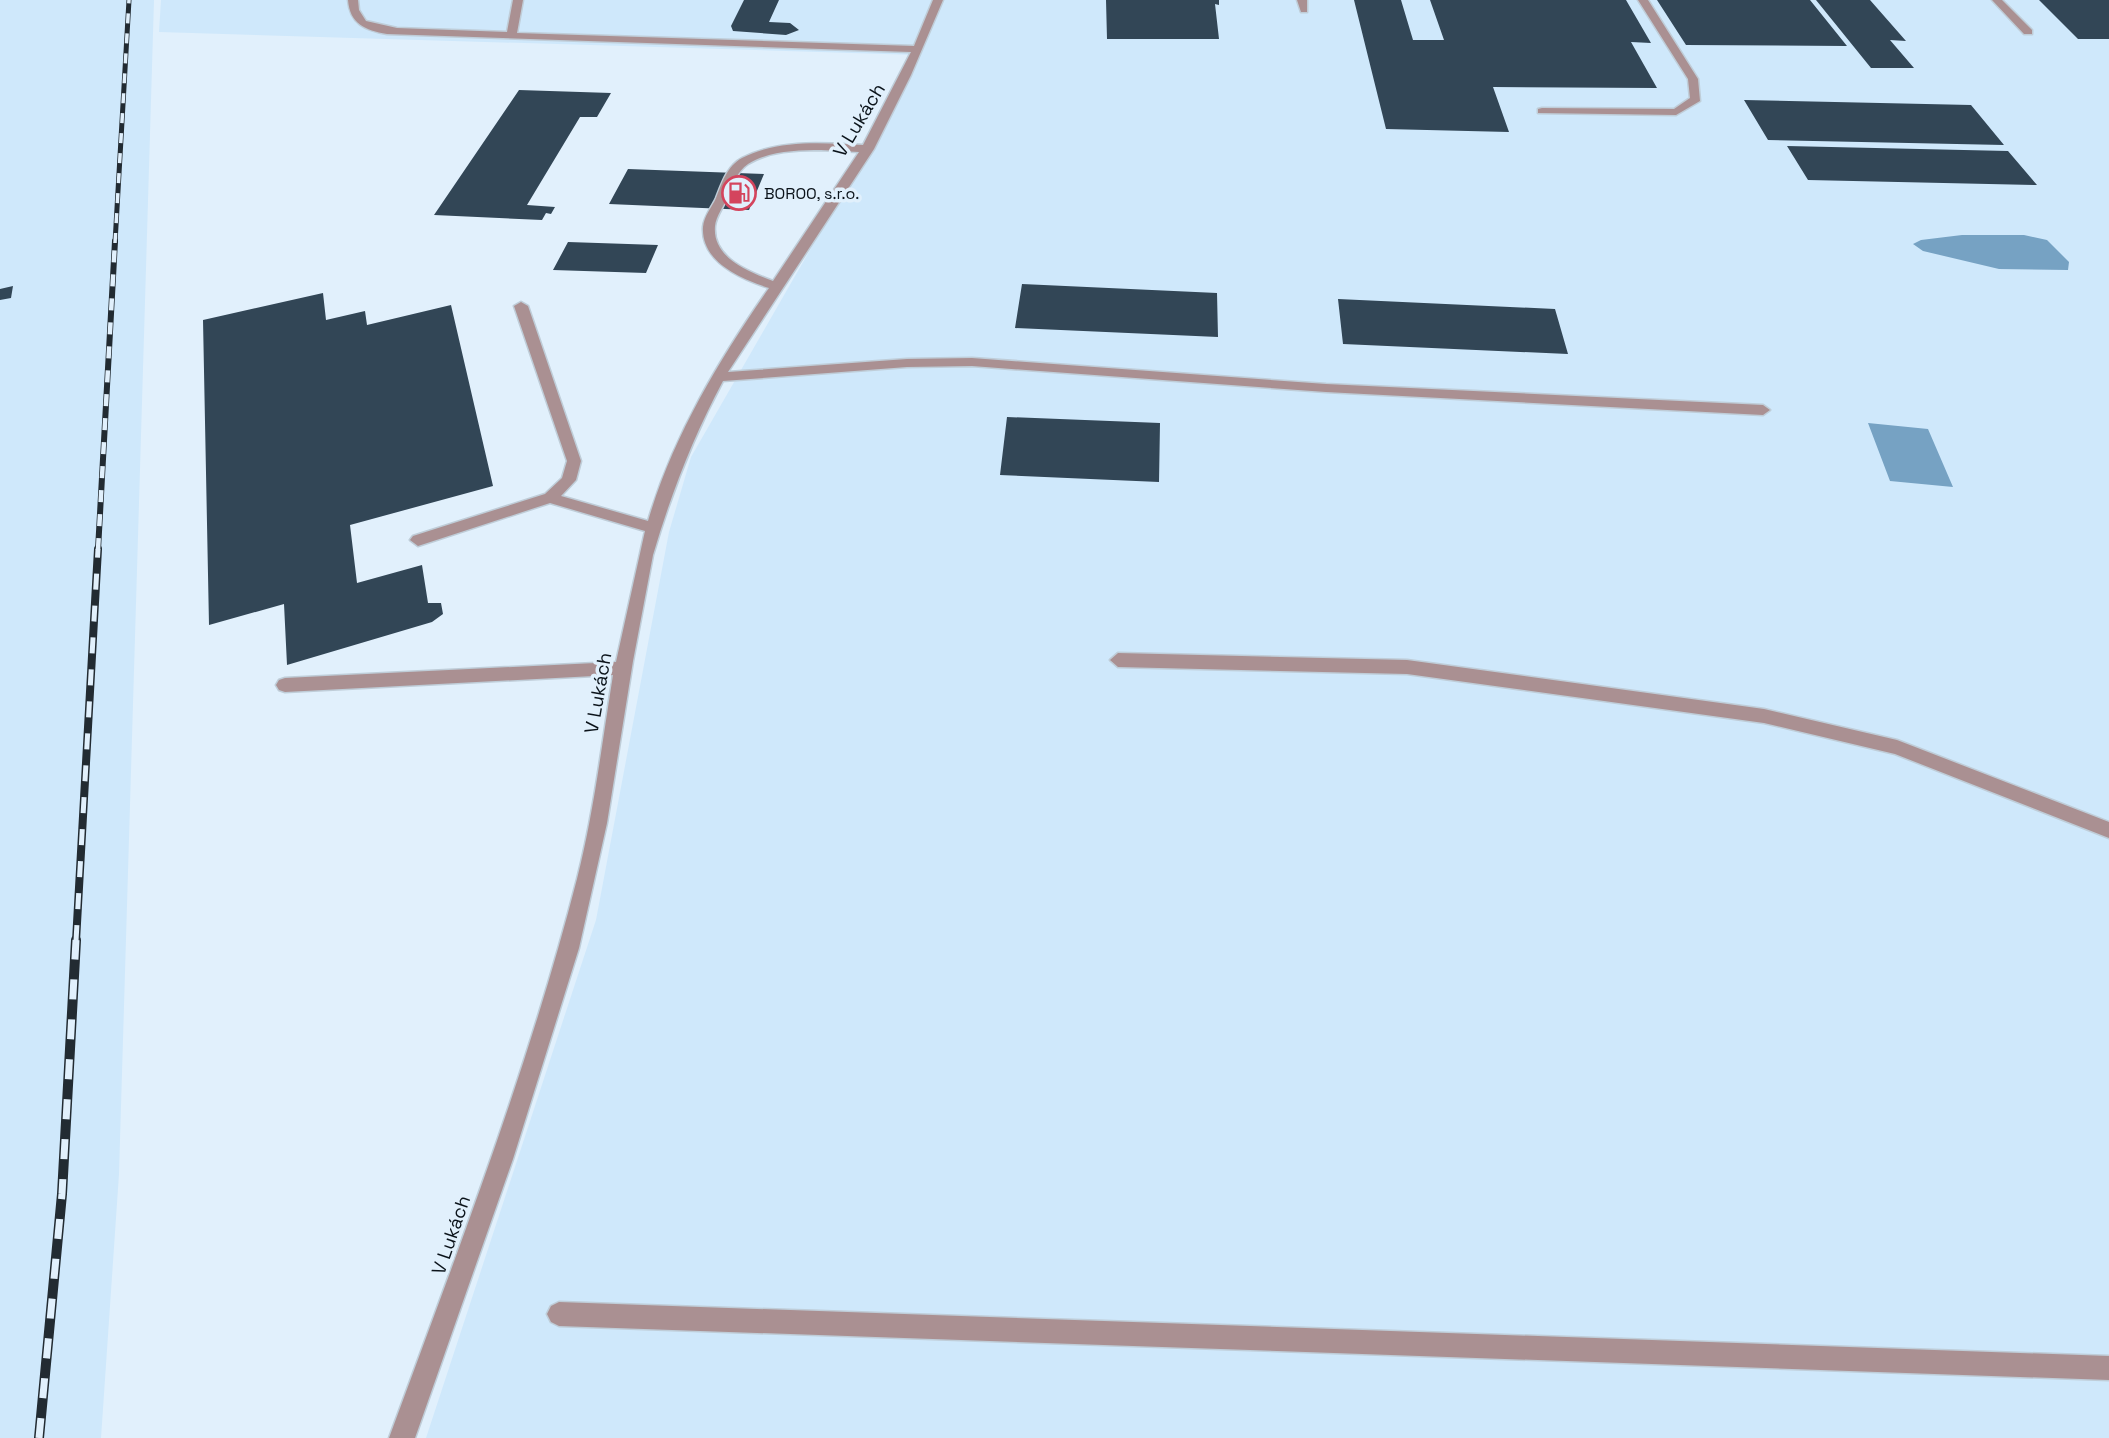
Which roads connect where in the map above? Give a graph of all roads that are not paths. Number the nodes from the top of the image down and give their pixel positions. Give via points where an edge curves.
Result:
1 (353, 0) edge
2 (518, 0) edge
3 (938, 0) edge
4 (1643, 0) edge
5 (1997, 0) edge
6 (2028, 32) dead end
7 (511, 36) junction
8 (918, 50) junction
9 (1542, 111) dead end
10 (867, 149) junction
11 (777, 286) junction
12 (522, 306) dead end
13 (719, 377) junction
14 (1763, 410) dead end
15 (550, 498) junction
16 (652, 528) junction
17 (418, 540) dead end
18 (1118, 660) dead end
19 (624, 668) junction
20 (285, 685) dead end
21 (2109, 830) edge
22 (559, 1314) dead end
23 (2109, 1368) edge
24 (402, 1438) edge

1 - 7 street via 352,14 359,23 376,29
2 - 7 street
3 - 8 street, V Lukách
4 - 9 street via 1693,79 1696,99 1676,112
5 - 6 street
7 - 8 street
8 - 10 street, V Lukách
10 - 11 street, V Lukách
10 - 11 street via 801,146 753,158 734,170 709,227 715,247 726,263 744,275
11 - 13 street, V Lukách
12 - 15 street via 574,461 569,480
13 - 14 street via 972,362 1326,388
13 - 16 street, V Lukách via 680,452
15 - 16 street
15 - 17 street
16 - 19 street, V Lukách
18 - 21 street via 1407,667 1764,716 1897,747
19 - 20 street
19 - 24 street, V Lukách via 588,870 558,993
22 - 23 street

